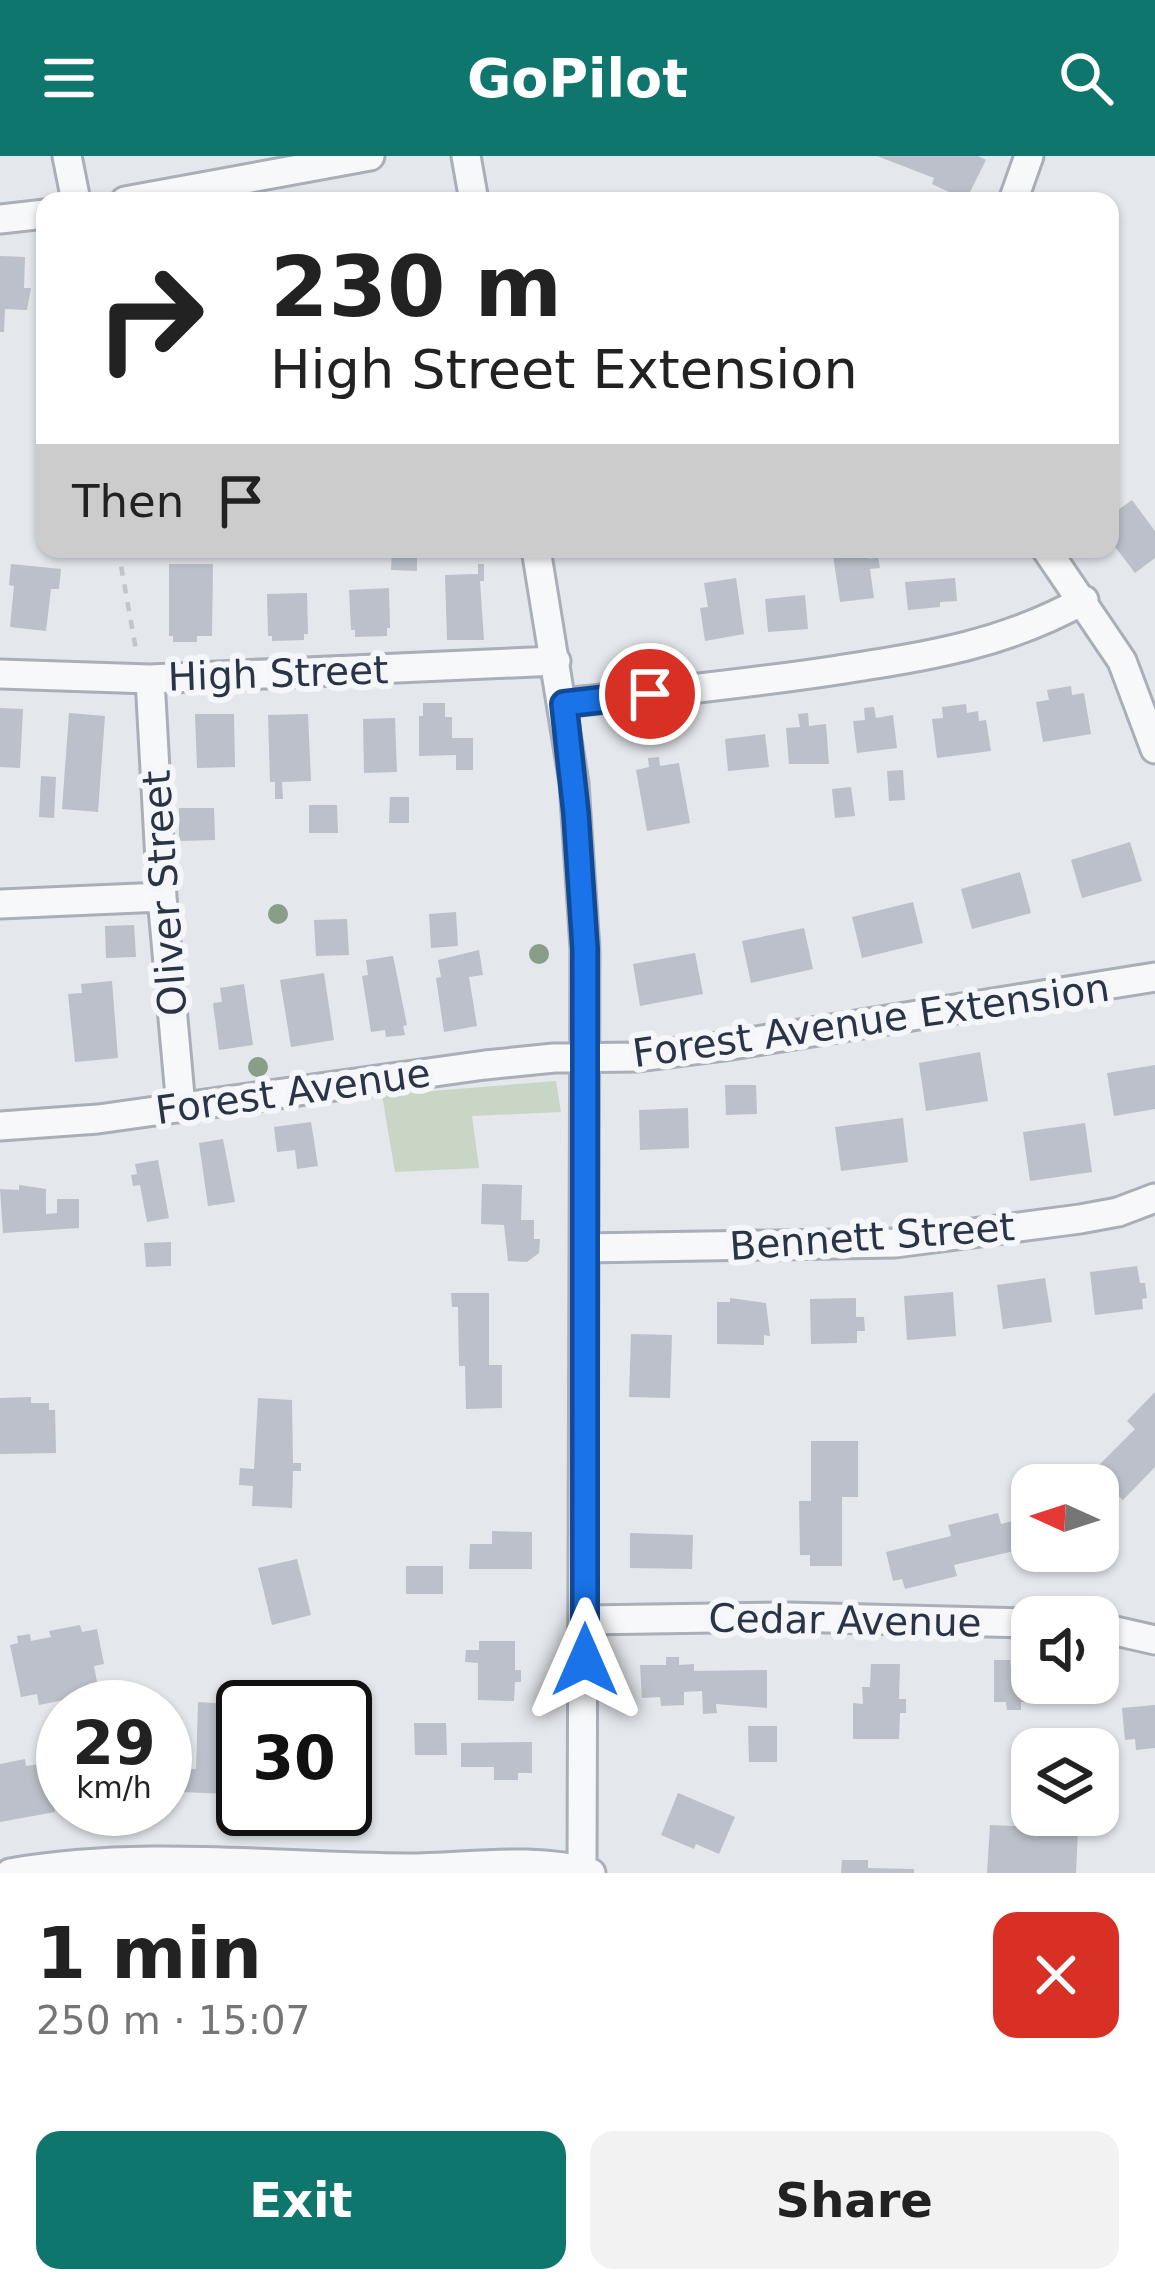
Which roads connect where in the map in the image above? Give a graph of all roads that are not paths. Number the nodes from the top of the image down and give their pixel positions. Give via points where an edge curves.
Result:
1 (67, 156) edge
2 (370, 156) edge
3 (466, 156) edge
4 (1028, 156) edge
5 (74, 192) edge
6 (174, 192) edge
7 (472, 192) edge
8 (1016, 192) edge
9 (36, 215) edge
10 (0, 219) edge
11 (538, 558) edge
12 (1053, 558) edge
13 (1084, 600) junction
14 (556, 661) junction
15 (0, 674) edge
16 (143, 679) junction
17 (564, 704) junction
18 (1155, 749) edge
19 (162, 897) junction
20 (0, 904) edge
21 (1155, 977) edge
22 (586, 1059) junction
23 (181, 1107) junction
24 (0, 1126) edge
25 (1155, 1198) edge
26 (584, 1248) junction
27 (586, 1620) junction
28 (1011, 1622) edge
29 (1119, 1632) edge
30 (1155, 1640) edge
31 (163, 1866) edge
32 (586, 1872) edge
33 (10, 1873) edge

1 - 5 street
2 - 6 street
3 - 7 street
4 - 8 street
9 - 10 street
11 - 14 street
12 - 13 street
13 - 17 street via 998,641 933,656
13 - 18 street via 1122,661
14 - 16 street, High Street
14 - 17 street
15 - 16 street, High Street
16 - 19 street, Oliver Street
17 - 22 street via 579,843
19 - 20 street
19 - 23 street, Oliver Street
21 - 22 street, Forest Avenue Extension via 725,1046
22 - 23 street, Forest Avenue
22 - 26 street
23 - 24 street, Forest Avenue
25 - 26 street, Bennett Street via 1080,1219 895,1243
26 - 27 street
27 - 28 street, Cedar Avenue
27 - 32 street
29 - 30 street
31 - 32 street via 548,1865
31 - 33 street via 71,1864

